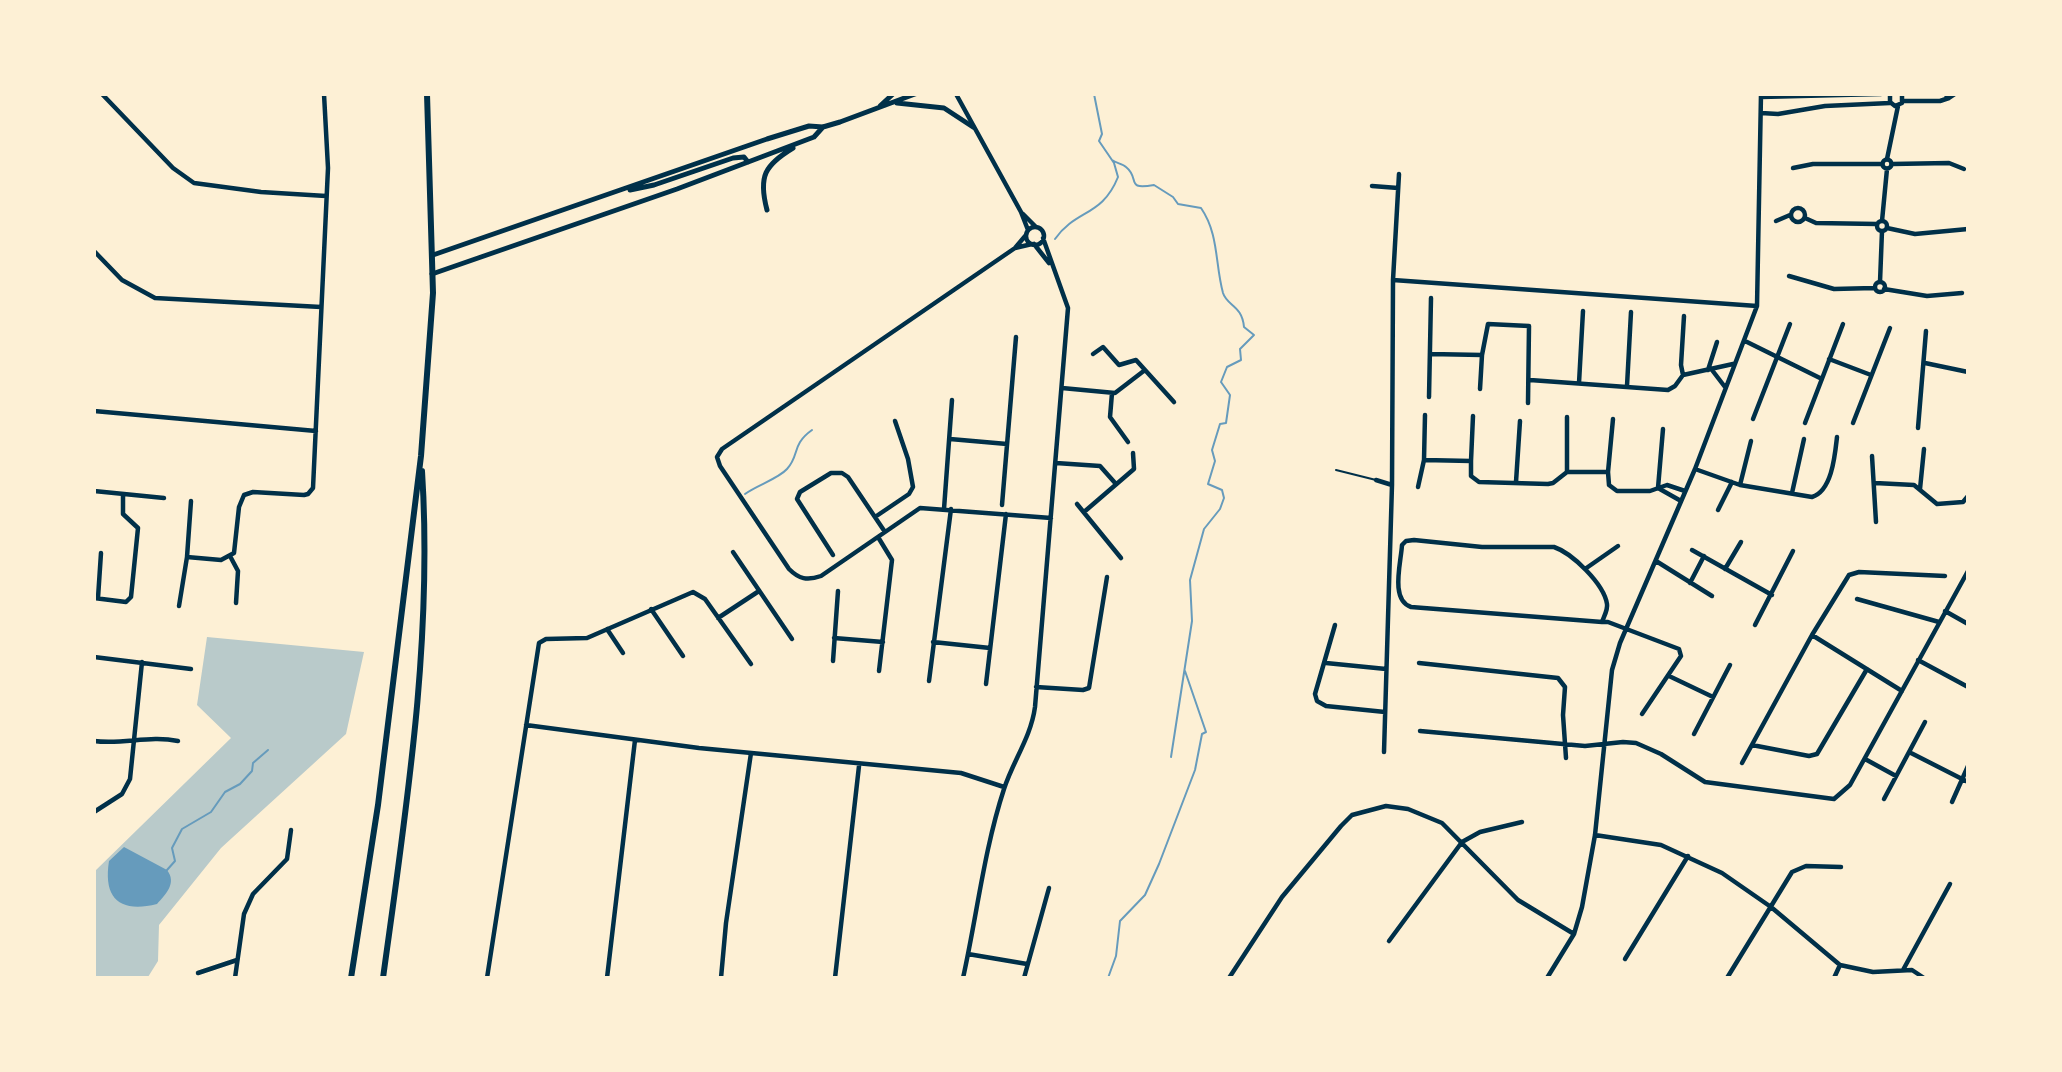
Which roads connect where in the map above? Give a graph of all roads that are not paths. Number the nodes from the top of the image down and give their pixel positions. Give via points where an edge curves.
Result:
1 (102, 94) edge
2 (324, 94) edge
3 (427, 94) edge
4 (893, 94) edge
5 (915, 94) edge
6 (956, 94) edge
7 (1881, 94) edge
8 (1890, 94) edge
9 (1902, 94) edge
10 (1955, 94) edge
11 (1761, 96) edge
12 (1947, 96) edge
13 (1903, 101) junction
14 (893, 102) junction
15 (1890, 103) junction
16 (1898, 106) junction
17 (879, 108) junction
18 (1761, 113) junction
19 (823, 127) junction
20 (973, 127) junction
21 (805, 140) junction
22 (1887, 159) junction
23 (748, 162) junction
24 (1882, 164) junction
25 (1892, 164) junction
26 (1793, 168) dead end
27 (1887, 169) junction
28 (1964, 169) dead end
29 (1399, 174) dead end
30 (1372, 186) dead end
31 (1398, 188) junction
32 (611, 194) junction
33 (326, 196) junction
34 (767, 210) dead end
35 (1021, 212) junction
36 (1790, 215) junction
37 (1805, 218) junction
38 (1776, 221) dead end
39 (1880, 223) junction
40 (1036, 227) junction
41 (1884, 229) junction
42 (1968, 229) edge
43 (1027, 232) junction
44 (1043, 238) junction
45 (1033, 244) junction
46 (1016, 248) junction
47 (94, 251) edge
48 (433, 255) junction
49 (1053, 268) junction
50 (432, 274) junction
51 (1790, 276) dead end
52 (1393, 280) junction
53 (1880, 282) junction
54 (1874, 288) junction
55 (1884, 289) junction
56 (1962, 293) dead end
57 (1431, 298) dead end
58 (1757, 306) junction
59 (321, 307) junction
60 (1583, 311) dead end
61 (1631, 312) dead end
62 (1684, 316) dead end
63 (1790, 324) dead end
64 (1843, 324) dead end
65 (1890, 328) dead end
66 (1926, 331) dead end
67 (1016, 337) dead end
68 (1745, 341) junction
69 (1717, 342) dead end
70 (1093, 354) dead end
71 (1430, 354) junction
72 (1482, 356) junction
73 (1778, 357) junction
74 (1829, 359) junction
75 (1925, 363) junction
76 (1733, 364) junction
77 (1145, 370) junction
78 (1710, 370) junction
79 (1968, 372) edge
80 (1683, 375) junction
81 (1871, 375) junction
82 (1822, 379) junction
83 (1530, 380) junction
84 (1579, 383) junction
85 (1627, 386) junction
86 (1725, 387) junction
87 (1062, 388) junction
88 (1480, 388) dead end
89 (1112, 393) junction
90 (1429, 397) dead end
91 (952, 400) dead end
92 (1174, 402) dead end
93 (1528, 403) dead end
94 (94, 411) edge
95 (1425, 415) dead end
96 (1473, 416) dead end
97 (1566, 417) dead end
98 (1613, 419) dead end
99 (1753, 419) dead end
100 (895, 421) dead end
101 (1520, 421) dead end
102 (1805, 423) dead end
103 (1853, 423) dead end
104 (1918, 428) dead end
105 (1663, 429) dead end
106 (316, 432) junction
107 (1837, 437) dead end
108 (950, 439) junction
109 (1804, 439) dead end
110 (1751, 441) dead end
111 (1128, 442) dead end
112 (1007, 444) junction
113 (1924, 449) dead end
114 (1133, 453) dead end
115 (421, 456) junction
116 (1872, 456) dead end
117 (1424, 460) junction
118 (1471, 461) junction
119 (1056, 463) junction
120 (1695, 469) junction
121 (1336, 470) dead end
122 (1567, 472) junction
123 (1608, 472) junction
124 (1376, 480) joint
125 (1732, 482) junction
126 (1516, 483) junction
127 (1875, 483) junction
128 (1116, 484) junction
129 (1392, 485) junction
130 (1740, 485) junction
131 (1418, 487) dead end
132 (1658, 488) junction
133 (1920, 489) junction
134 (94, 491) edge
135 (1685, 491) junction
136 (1792, 493) junction
137 (123, 495) junction
138 (1968, 496) edge
139 (164, 498) dead end
140 (191, 501) dead end
141 (1681, 501) junction
142 (1077, 504) dead end
143 (1002, 505) dead end
144 (944, 508) junction
145 (951, 509) junction
146 (1718, 510) dead end
147 (1084, 512) junction
148 (1006, 514) junction
149 (875, 517) junction
150 (1051, 518) junction
151 (1876, 522) dead end
152 (885, 532) junction
153 (878, 537) junction
154 (1741, 542) dead end
155 (1618, 546) dead end
156 (1692, 550) dead end
157 (1793, 551) dead end
158 (734, 552) dead end
159 (101, 553) dead end
160 (833, 555) dead end
161 (231, 556) junction
162 (1704, 556) junction
163 (188, 557) junction
164 (1121, 558) dead end
165 (1656, 561) junction
166 (1725, 568) junction
167 (1585, 569) junction
168 (1968, 571) edge
169 (1945, 576) dead end
170 (1107, 577) dead end
171 (1690, 583) junction
172 (759, 591) junction
173 (838, 591) dead end
174 (1772, 595) junction
175 (1712, 596) dead end
176 (96, 598) edge
177 (1857, 599) dead end
178 (236, 603) dead end
179 (179, 606) dead end
180 (651, 609) junction
181 (1946, 611) junction
182 (718, 618) junction
183 (1602, 622) junction
184 (1939, 622) junction
185 (1968, 624) edge
186 (1335, 625) dead end
187 (1755, 625) dead end
188 (1627, 628) junction
189 (607, 629) junction
190 (1812, 635) junction
191 (834, 638) junction
192 (792, 639) dead end
193 (883, 642) junction
194 (933, 642) junction
195 (990, 648) junction
196 (623, 653) dead end
197 (683, 656) dead end
198 (94, 657) edge
199 (1918, 660) junction
200 (833, 661) dead end
201 (142, 662) junction
202 (1326, 663) junction
203 (1419, 663) dead end
204 (751, 664) dead end
205 (1730, 665) dead end
206 (191, 669) dead end
207 (1386, 669) junction
208 (1867, 669) junction
209 (879, 670) dead end
210 (1669, 676) junction
211 (929, 681) dead end
212 (986, 684) dead end
213 (1036, 687) junction
214 (1968, 687) edge
215 (1902, 692) junction
216 (1713, 698) junction
217 (1385, 712) junction
218 (1642, 714) dead end
219 (1925, 722) dead end
220 (526, 725) junction
221 (1420, 730) dead end
222 (1694, 734) dead end
223 (136, 739) junction
224 (635, 740) junction
225 (94, 741) edge
226 (178, 741) dead end
227 (1567, 743) junction
228 (1605, 743) junction
229 (1752, 745) junction
230 (1384, 752) dead end
231 (751, 753) junction
232 (1911, 753) junction
233 (1566, 758) dead end
234 (1864, 759) junction
235 (1742, 763) dead end
236 (859, 766) junction
237 (1968, 766) edge
238 (1896, 776) junction
239 (1965, 780) edge
240 (1004, 787) junction
241 (1884, 799) dead end
242 (1952, 802) dead end
243 (94, 812) edge
244 (1522, 822) dead end
245 (291, 830) dead end
246 (1595, 835) junction
247 (1462, 842) junction
248 (1688, 855) junction
249 (1841, 867) dead end
250 (1950, 884) dead end
251 (1049, 888) dead end
252 (1771, 907) junction
253 (1574, 934) junction
254 (1389, 941) dead end
255 (968, 954) junction
256 (1625, 958) dead end
257 (237, 960) junction
258 (1027, 964) junction
259 (1840, 965) junction
260 (1903, 970) junction
261 (198, 973) dead end
262 (234, 978) edge
263 (351, 978) edge
264 (383, 978) edge
265 (487, 978) edge
266 (608, 978) edge
267 (721, 978) edge
268 (835, 978) edge
269 (963, 978) edge
270 (1024, 978) edge
271 (1229, 978) edge
272 (1547, 978) edge
273 (1727, 978) edge
274 (1834, 978) edge
275 (1924, 978) edge

1 - 33 street via 173,168 194,183
2 - 33 street via 328,132
3 - 48 main road
4 - 17 street
5 - 14 street
6 - 20 street
7 - 11 street
8 - 15 street
9 - 13 street
10 - 12 street
11 - 18 street
12 - 13 street via 1940,101
13 - 16 street
14 - 17 street
14 - 20 street via 944,108
15 - 16 street
15 - 18 street
16 - 22 street
17 - 19 street
18 - 58 street
19 - 21 street
19 - 32 street via 809,126 767,139
20 - 35 street
21 - 23 street
21 - 34 street via 766,169 763,189
22 - 24 street
22 - 25 street
23 - 32 street via 733,158 654,185
23 - 50 street
24 - 26 street via 1813,164
24 - 27 street
25 - 27 street
25 - 28 street via 1949,163
27 - 39 street
29 - 31 street
30 - 31 street
31 - 52 street
32 - 48 street
33 - 59 street
35 - 40 street
35 - 43 street
36 - 37 street via 1795,222
36 - 37 street via 1795,208 1801,208
36 - 38 street
37 - 39 street via 1816,223
39 - 41 street
39 - 41 street
40 - 43 street
40 - 44 street
41 - 42 street via 1915,234
41 - 53 street
43 - 45 street
43 - 46 street
44 - 45 street
44 - 49 street
45 - 46 street
45 - 49 street
46 - 153 street via 718,453 720,466 797,577 810,580 821,576
47 - 59 street via 122,280 155,298
48 - 50 main road
49 - 87 street via 1068,308
50 - 115 main road
51 - 54 street via 1834,289
52 - 58 street
52 - 129 street
53 - 54 street
53 - 55 street
54 - 55 street via 1879,292
55 - 56 street via 1927,296
57 - 71 street
58 - 68 street
59 - 106 street
60 - 84 street
61 - 85 street
62 - 80 street
63 - 73 street
64 - 74 street
65 - 81 street
66 - 75 street
67 - 112 street
68 - 73 street
68 - 76 street
69 - 78 street
70 - 77 street via 1105,347 1119,365 1134,359
71 - 72 street
71 - 90 street
72 - 83 street via 1488,324 1529,326
72 - 88 street
73 - 82 street
73 - 99 street
74 - 81 street
74 - 82 street
75 - 79 street
75 - 104 street
76 - 78 street
76 - 86 street
77 - 89 street
77 - 92 street
78 - 80 street
78 - 86 street
80 - 85 street via 1668,390
81 - 103 street
82 - 102 street
83 - 84 street
83 - 93 street
84 - 85 street
86 - 120 street
87 - 89 street
87 - 119 street
89 - 111 street via 1110,417
91 - 108 street
94 - 106 street
95 - 117 street
96 - 118 street
97 - 122 street
98 - 123 street
100 - 149 street via 913,487 909,494
101 - 126 street
105 - 132 street
106 - 161 street via 314,478 308,494 244,495
107 - 136 street via 1831,470 1821,491 1812,497
108 - 112 street
108 - 144 street
109 - 136 street
110 - 130 street
112 - 143 street
113 - 133 street
114 - 128 street via 1135,467
115 - 263 main road via 378,805
115 - 264 main road via 427,547 413,761
116 - 127 street
117 - 118 street
117 - 131 street
118 - 126 street via 1473,480
119 - 128 street via 1100,466
119 - 150 street
120 - 125 street
120 - 135 street
121 - 124 lane
122 - 123 street
122 - 126 street via 1553,483
123 - 132 street via 1609,485 1617,491
124 - 129 street
125 - 130 street
125 - 146 street
127 - 133 street via 1907,483
127 - 151 street
128 - 147 street
129 - 207 street
130 - 136 street
132 - 135 street via 1667,485
132 - 141 street
133 - 138 street via 1937,504 1959,503
134 - 137 street
135 - 141 street
137 - 139 street
137 - 176 street via 123,514 138,528 131,597 124,602
140 - 163 street
141 - 165 street
142 - 147 street
144 - 145 street
144 - 152 street via 920,508
145 - 148 street
145 - 194 street
147 - 164 street
148 - 150 street
148 - 195 street
149 - 152 street
149 - 160 street via 842,473 831,473 800,492 798,502
150 - 213 street
152 - 153 street
153 - 193 street via 892,560
154 - 166 street
155 - 167 street
156 - 162 street
157 - 174 street
158 - 172 street
159 - 176 street
161 - 163 street via 221,560
161 - 178 street via 238,571
162 - 166 street
162 - 171 street
163 - 179 street
165 - 171 street
165 - 188 street
166 - 174 street
167 - 183 street via 1607,603
167 - 183 street via 1565,550 1554,547 1406,541 1402,545 1400,599 1411,607
168 - 181 street
169 - 190 street via 1853,573
170 - 213 street via 1089,688
171 - 175 street
172 - 182 street
172 - 192 street
173 - 191 street
174 - 187 street
177 - 184 street
180 - 182 street via 693,592 705,598
180 - 189 street
180 - 197 street
181 - 184 street
181 - 185 street
182 - 204 street
183 - 188 street
184 - 199 street
186 - 202 street
188 - 210 street via 1681,651
188 - 228 street via 1612,670
189 - 196 street
189 - 220 street via 587,638 546,639 539,643
190 - 208 street
190 - 229 street
191 - 193 street
191 - 200 street
193 - 209 street
194 - 195 street
194 - 211 street
195 - 212 street
198 - 201 street
199 - 214 street
199 - 215 street
201 - 206 street
201 - 223 street
202 - 207 street
202 - 217 street via 1315,694 1317,701 1326,706
203 - 227 street via 1558,678 1565,687 1563,716
205 - 216 street
207 - 217 street
208 - 215 street
208 - 229 street via 1816,754
210 - 216 street
210 - 218 street
213 - 240 street via 1030,730
215 - 234 street
216 - 222 street
217 - 230 street
219 - 232 street
220 - 224 street
220 - 265 street
221 - 227 street
223 - 225 street
223 - 226 street
223 - 243 street via 128,787
224 - 231 street
224 - 266 street
227 - 228 street
227 - 233 street
228 - 234 street via 1649,747 1705,782 1826,799 1842,795
228 - 246 street
229 - 235 street
231 - 236 street
231 - 267 street
232 - 238 street
232 - 239 street
234 - 238 street
236 - 240 street via 961,773
236 - 268 street
237 - 239 street
238 - 241 street
239 - 242 street
240 - 255 street
244 - 247 street via 1480,832
245 - 257 street via 287,860 253,894 246,908
246 - 248 street via 1661,845
246 - 253 street
247 - 253 street via 1518,900
247 - 254 street
247 - 271 street via 1442,823 1408,809 1386,806 1352,815 1282,897
248 - 252 street
248 - 256 street
249 - 252 street via 1799,867
250 - 260 street
251 - 258 street
252 - 259 street
252 - 273 street
253 - 272 street
255 - 258 street
255 - 269 street
257 - 261 street
257 - 262 street
258 - 270 street
259 - 260 street via 1874,972
259 - 274 street
260 - 275 street via 1912,970

